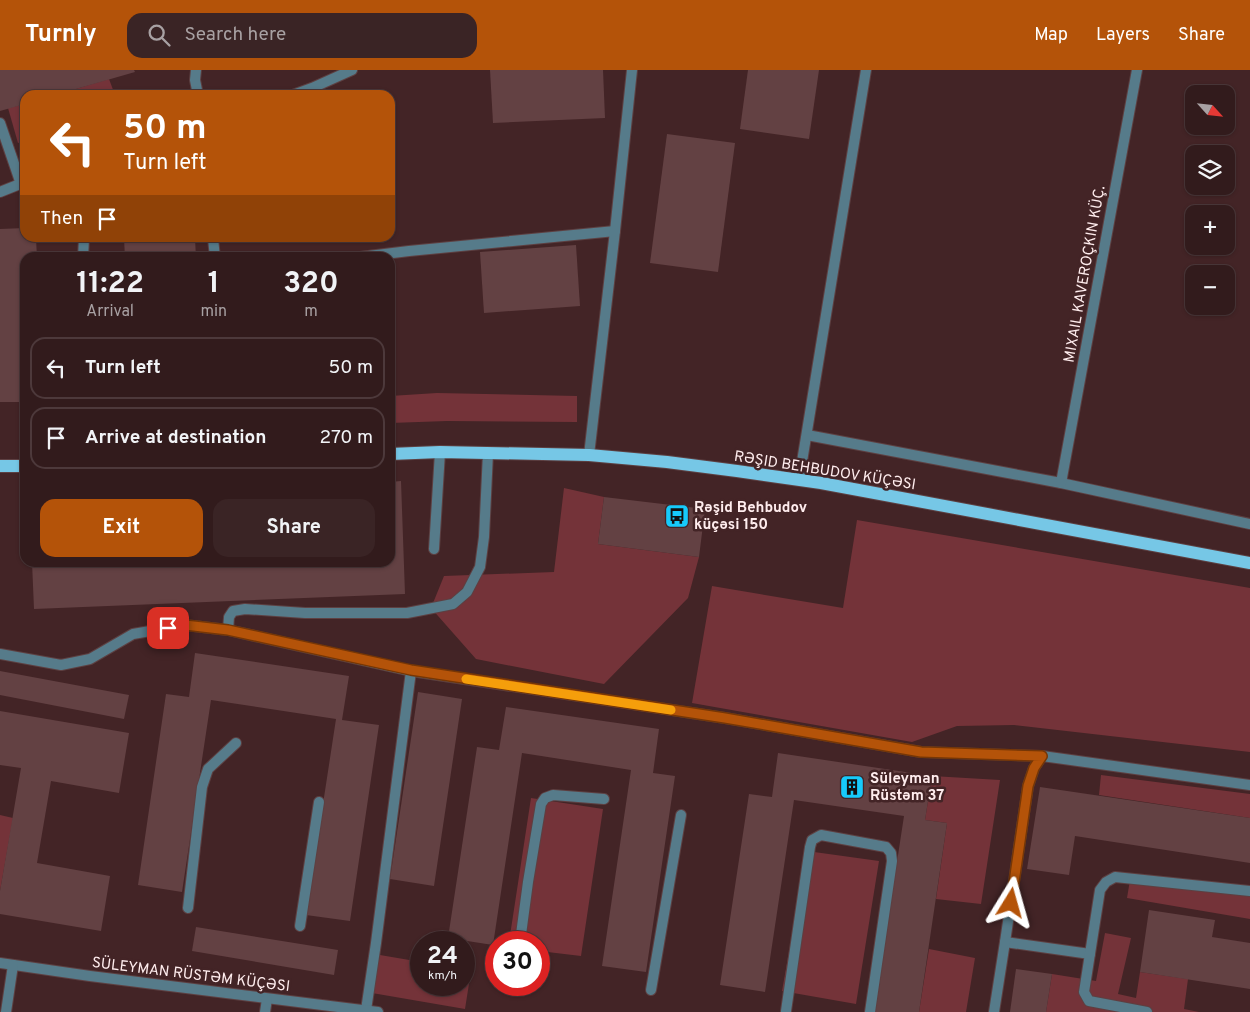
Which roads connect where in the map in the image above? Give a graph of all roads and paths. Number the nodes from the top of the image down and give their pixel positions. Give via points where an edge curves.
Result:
1 (196, 70) edge
2 (352, 70) edge
3 (632, 70) edge
4 (866, 70) edge
5 (1137, 70) edge
6 (197, 90) edge
7 (306, 90) edge
8 (0, 123) edge
9 (20, 175) edge
10 (20, 184) edge
11 (0, 192) edge
12 (615, 231) junction
13 (395, 253) edge
14 (807, 435) junction
15 (440, 452) junction
16 (488, 453) junction
17 (395, 454) edge
18 (589, 455) junction
19 (0, 466) edge
20 (20, 466) edge
21 (799, 480) junction
22 (1061, 484) junction
23 (1250, 524) edge
24 (434, 549) dead end
25 (1250, 563) edge
26 (228, 630) junction
27 (0, 654) edge
28 (411, 670) junction
29 (236, 743) dead end
30 (1042, 756) junction
31 (1250, 785) edge
32 (604, 799) dead end
33 (319, 802) dead end
34 (681, 816) dead end
35 (1250, 891) edge
36 (188, 908) dead end
37 (300, 926) dead end
38 (521, 931) edge
39 (1005, 942) junction
40 (1090, 954) junction
41 (0, 963) edge
42 (13, 965) junction
43 (651, 990) dead end
44 (267, 999) junction
45 (366, 1010) junction
46 (786, 1011) edge
47 (6, 1012) edge
48 (264, 1012) edge
49 (378, 1012) edge
50 (870, 1012) edge
51 (994, 1012) edge
52 (1147, 1012) edge

1 - 6 street
2 - 7 street
3 - 12 street
4 - 14 street
5 - 22 street, MIXAIL KAVEROÇKIN KÜÇ.
8 - 9 street
10 - 11 street
12 - 13 street
12 - 18 street
14 - 21 street
14 - 22 street
15 - 16 main road, RƏŞID BEHBUDOV KÜÇƏSI
15 - 17 main road, RƏŞID BEHBUDOV KÜÇƏSI
15 - 24 street
16 - 18 main road, RƏŞID BEHBUDOV KÜÇƏSI
16 - 26 street via 480,567 467,592 453,604 407,614 244,609 234,611 229,617
18 - 21 main road, RƏŞID BEHBUDOV KÜÇƏSI
19 - 20 main road
21 - 25 main road, RƏŞID BEHBUDOV KÜÇƏSI
22 - 23 street
26 - 27 street via 185,625 133,634 90,659 61,665
26 - 28 street
28 - 30 street via 921,752
28 - 45 street
29 - 36 street via 208,769 202,787
30 - 31 street
30 - 39 street via 1028,786
32 - 38 street via 553,796 545,798 541,804
33 - 37 street
34 - 43 street
35 - 40 street via 1115,877 1100,890
39 - 40 street
39 - 51 street
40 - 52 street via 1084,992 1090,1001
41 - 42 street, SÜLEYMAN RÜSTƏM KÜÇƏSI
42 - 44 street, SÜLEYMAN RÜSTƏM KÜÇƏSI
42 - 47 street
44 - 45 street, SÜLEYMAN RÜSTƏM KÜÇƏSI
44 - 48 street
45 - 49 street, SÜLEYMAN RÜSTƏM KÜÇƏSI
46 - 50 street via 810,847 812,840 821,835 886,847 891,853

